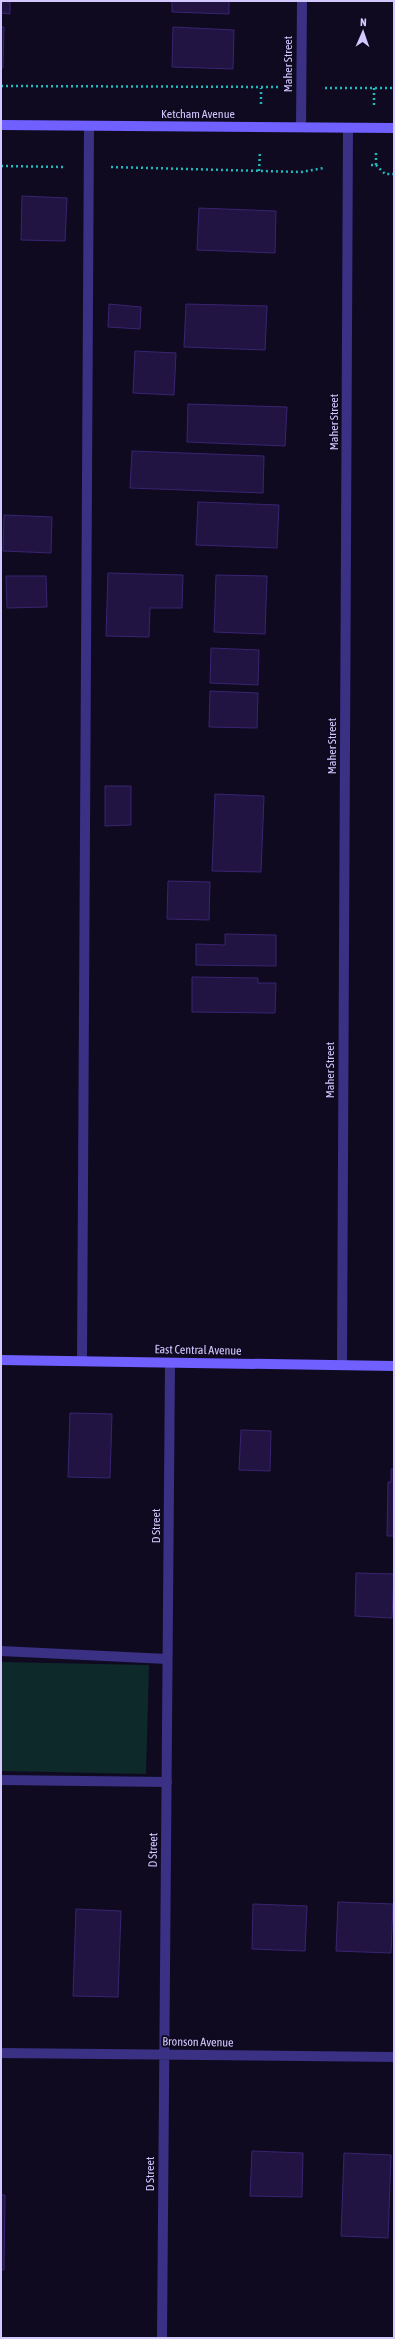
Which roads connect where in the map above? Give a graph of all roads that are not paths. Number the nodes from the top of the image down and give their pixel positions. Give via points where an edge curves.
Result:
1 (302, 1) edge
2 (1, 125) edge
3 (89, 126) junction
4 (301, 128) junction
5 (348, 128) junction
6 (394, 128) edge
7 (1, 1360) edge
8 (82, 1361) junction
9 (170, 1363) junction
10 (342, 1365) junction
11 (394, 1366) edge
12 (1, 1651) edge
13 (167, 1659) junction
14 (1, 1780) edge
15 (167, 1782) junction
16 (1, 2053) edge
17 (164, 2055) junction
18 (394, 2057) edge
19 (162, 2338) edge

1 - 4 street, Maher Street
2 - 3 street, Ketcham Avenue
3 - 4 street, Ketcham Avenue
3 - 8 street
4 - 5 street, Ketcham Avenue
5 - 6 street, Ketcham Avenue
5 - 10 street, Maher Street
7 - 8 street, East Central Avenue
8 - 9 street, East Central Avenue
9 - 10 street, East Central Avenue
9 - 13 street, D Street
10 - 11 street, East Central Avenue
12 - 13 street
13 - 15 street, D Street
14 - 15 street
15 - 17 street, D Street
16 - 17 street, Bronson Avenue
17 - 18 street, Bronson Avenue
17 - 19 street, D Street

